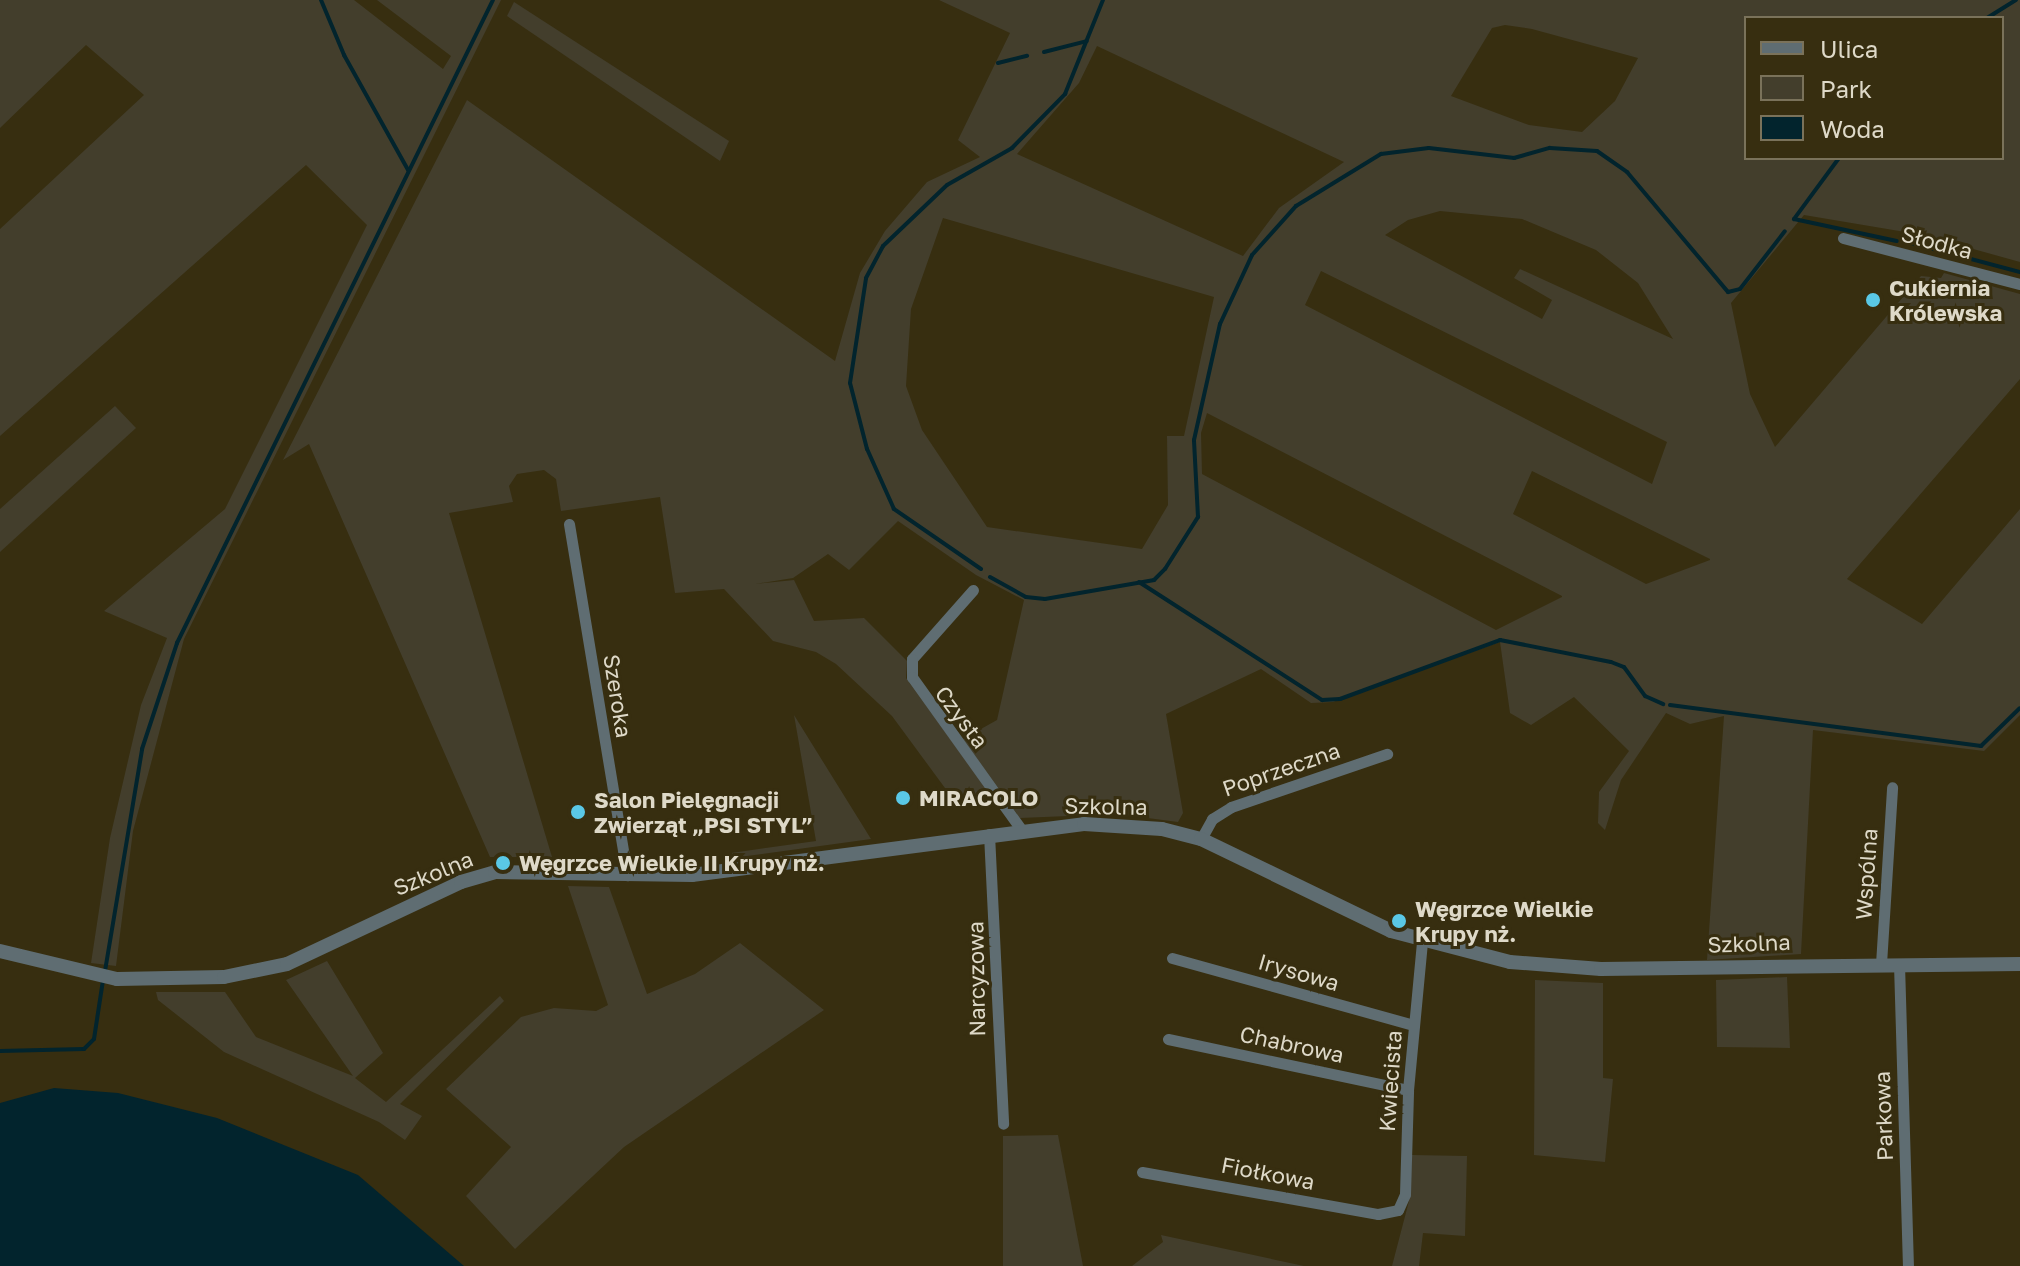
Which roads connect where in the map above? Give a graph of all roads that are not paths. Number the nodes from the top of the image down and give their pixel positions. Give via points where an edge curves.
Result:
1 (1843, 238) dead end
2 (2020, 284) edge
3 (569, 524) dead end
4 (973, 590) dead end
5 (1387, 754) dead end
6 (1892, 787) dead end
7 (1021, 829) junction
8 (989, 834) junction
9 (1201, 839) junction
10 (627, 875) junction
11 (1422, 941) junction
12 (0, 951) edge
13 (1172, 958) dead end
14 (1881, 964) junction
15 (1899, 964) junction
16 (2020, 964) edge
17 (1414, 1025) junction
18 (1168, 1039) dead end
19 (1408, 1090) junction
20 (1003, 1124) dead end
21 (1142, 1172) dead end
22 (1387, 1215) joint
23 (1908, 1266) edge

1 - 2 street, Słodka
3 - 10 street, Szeroka
4 - 7 street, Czysta via 912,659 912,677
5 - 9 street, Poprzeczna via 1231,807 1212,819
6 - 14 street, Wspólna
7 - 8 street, Szkolna
7 - 9 street, Szkolna via 1117,825
8 - 10 street, Szkolna via 714,873
8 - 20 street, Narcyzowa
9 - 11 street, Szkolna via 1360,918
10 - 12 street, Szkolna via 495,872 461,882 270,969 224,977 117,979
11 - 14 street, Szkolna via 1499,960 1565,968
11 - 17 street, Kwiecista
13 - 17 street, Irysowa
14 - 15 street, Szkolna
15 - 16 street, Szkolna
15 - 23 street, Parkowa
17 - 19 street, Kwiecista
18 - 19 street, Chabrowa
19 - 22 street, Kwiecista via 1405,1194 1398,1210
21 - 22 street, Fiołkowa

